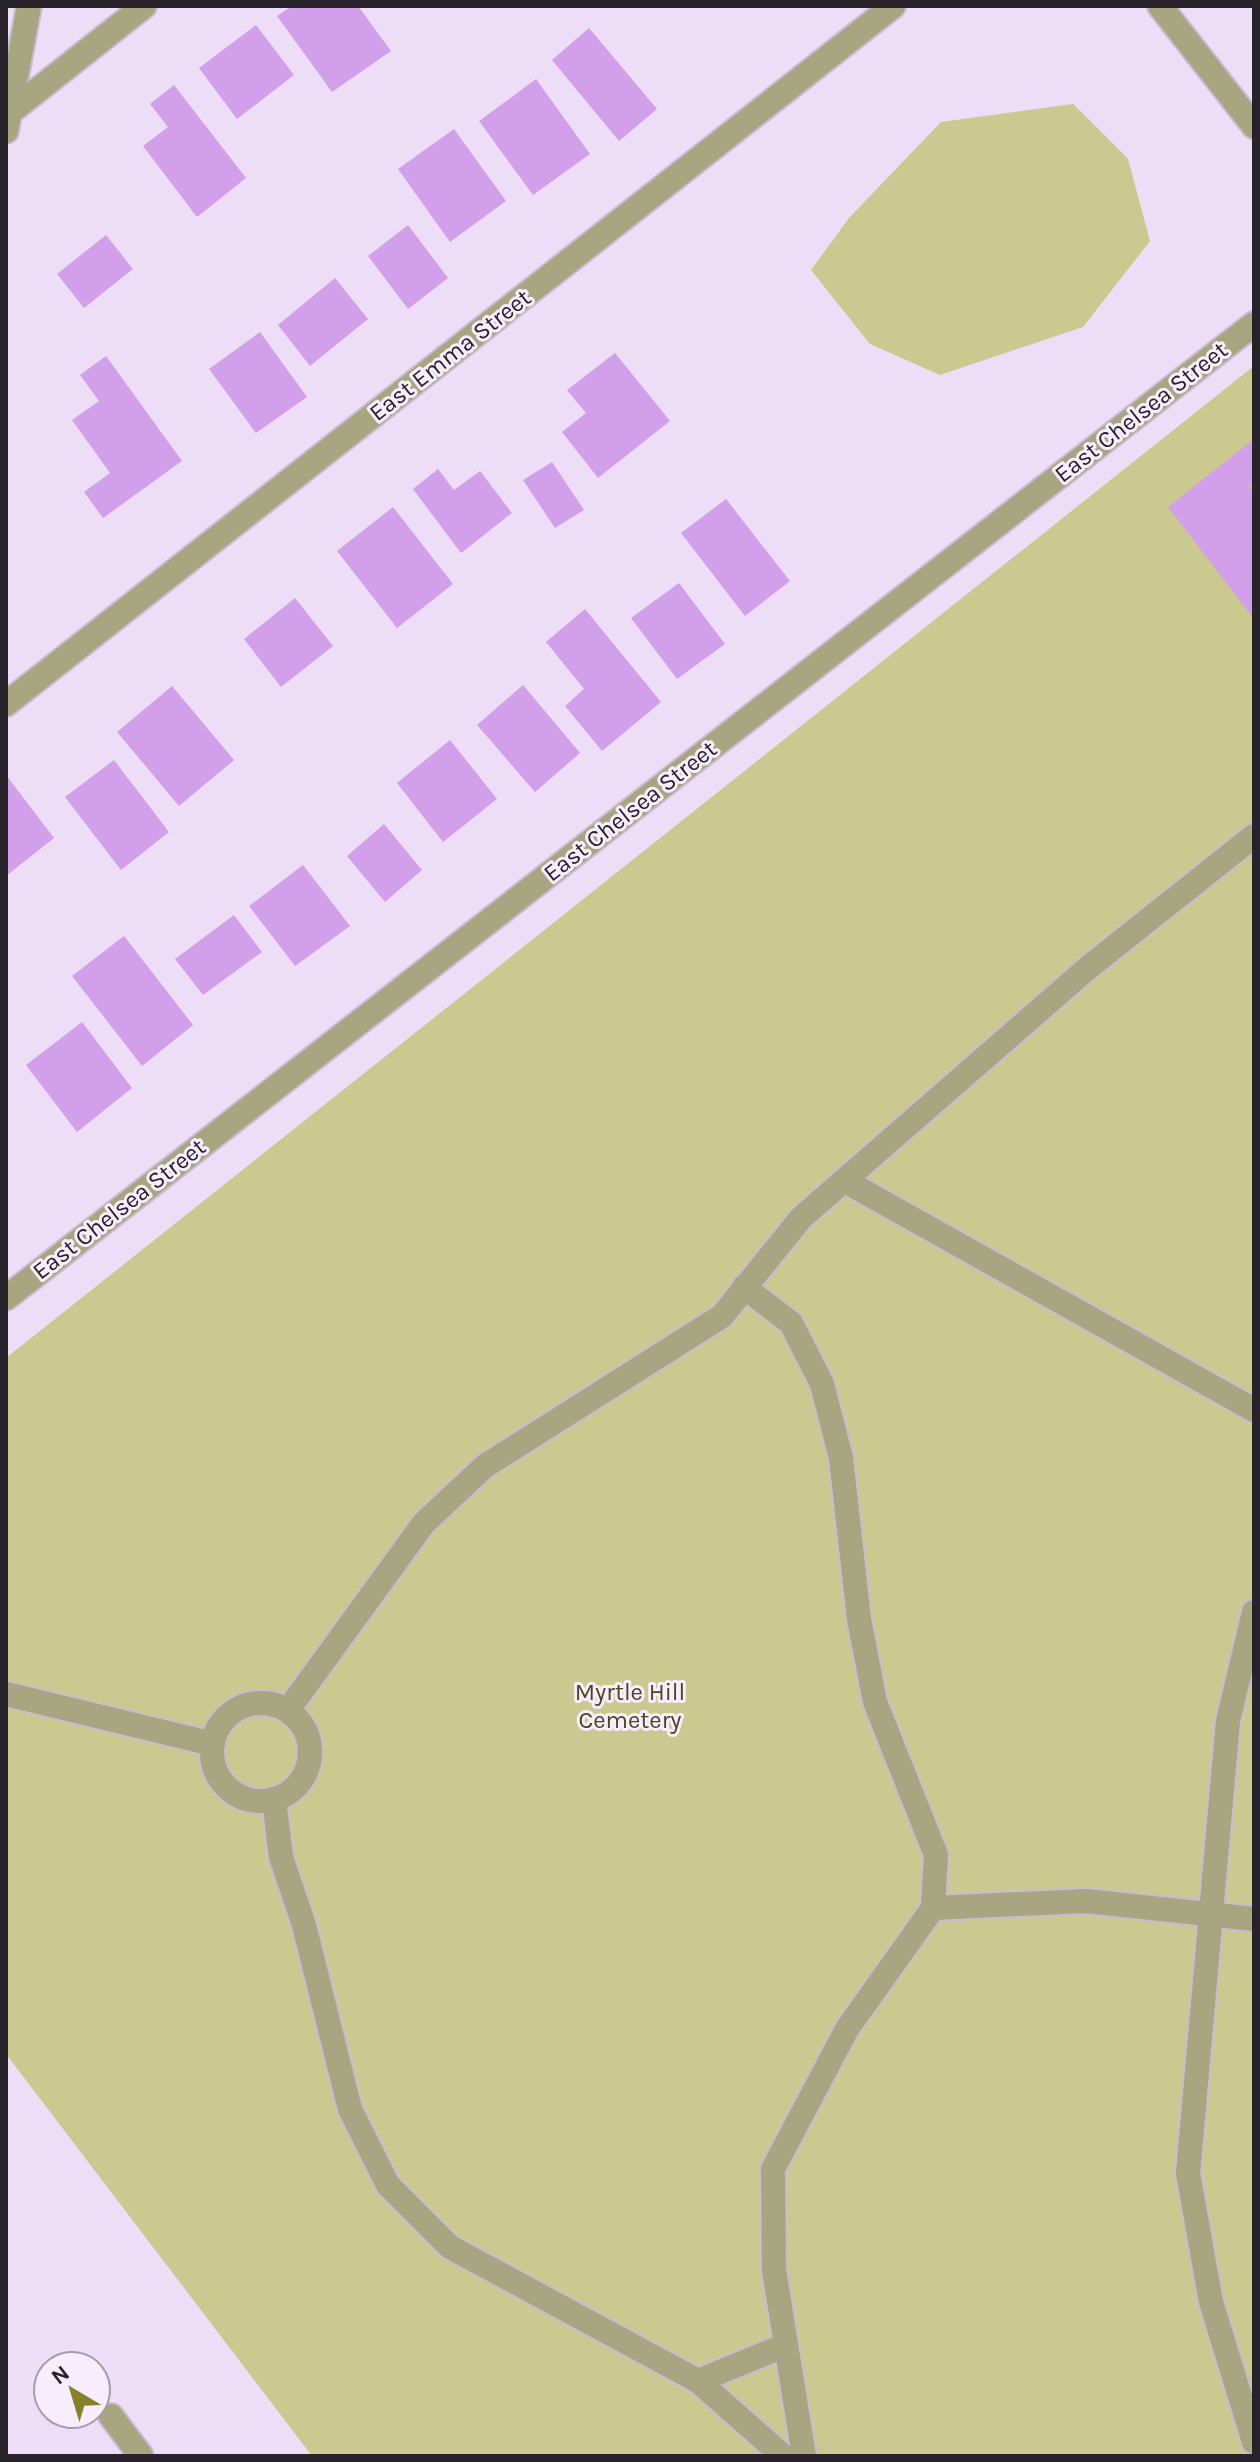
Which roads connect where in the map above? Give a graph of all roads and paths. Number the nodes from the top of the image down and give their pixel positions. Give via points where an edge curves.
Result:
1 (29, 6) edge
2 (144, 6) edge
3 (893, 6) edge
4 (1160, 6) edge
5 (8, 121) edge
6 (1254, 126) edge
7 (1254, 324) edge
8 (6, 704) edge
9 (1254, 836) edge
10 (845, 1181) junction
11 (744, 1287) junction
12 (6, 1298) edge
13 (1254, 1410) edge
14 (1254, 1612) edge
15 (6, 1694) edge
16 (288, 1710) junction
17 (213, 1744) junction
18 (274, 1799) junction
19 (933, 1908) junction
20 (1211, 1914) junction
21 (1254, 1919) edge
22 (786, 2345) junction
23 (698, 2381) junction
24 (112, 2417) edge
25 (1254, 2442) edge
26 (141, 2456) edge
27 (783, 2456) edge
28 (804, 2456) edge

1 - 5 street
2 - 5 street
3 - 8 street, East Emma Street
4 - 6 street
7 - 12 street, East Chelsea Street
9 - 10 street via 1089,967
10 - 11 street via 801,1218
10 - 13 street
11 - 16 street via 722,1316 485,1466 424,1523
11 - 19 street via 791,1323 822,1384 841,1458 859,1619 875,1702 936,1855
14 - 20 street via 1228,1721
15 - 17 street
16 - 17 street via 257,1703 241,1707 227,1716
16 - 18 street via 307,1735 308,1766 300,1781
17 - 18 street via 213,1760 229,1789 242,1797
18 - 23 street via 281,1857 304,1925 350,2109 388,2185 450,2247
19 - 20 street via 1086,1901
19 - 22 street via 847,2029 773,2169 774,2270
20 - 21 street
20 - 25 street via 1188,2173 1211,2302
22 - 23 street
22 - 28 street
23 - 27 street
24 - 26 street

